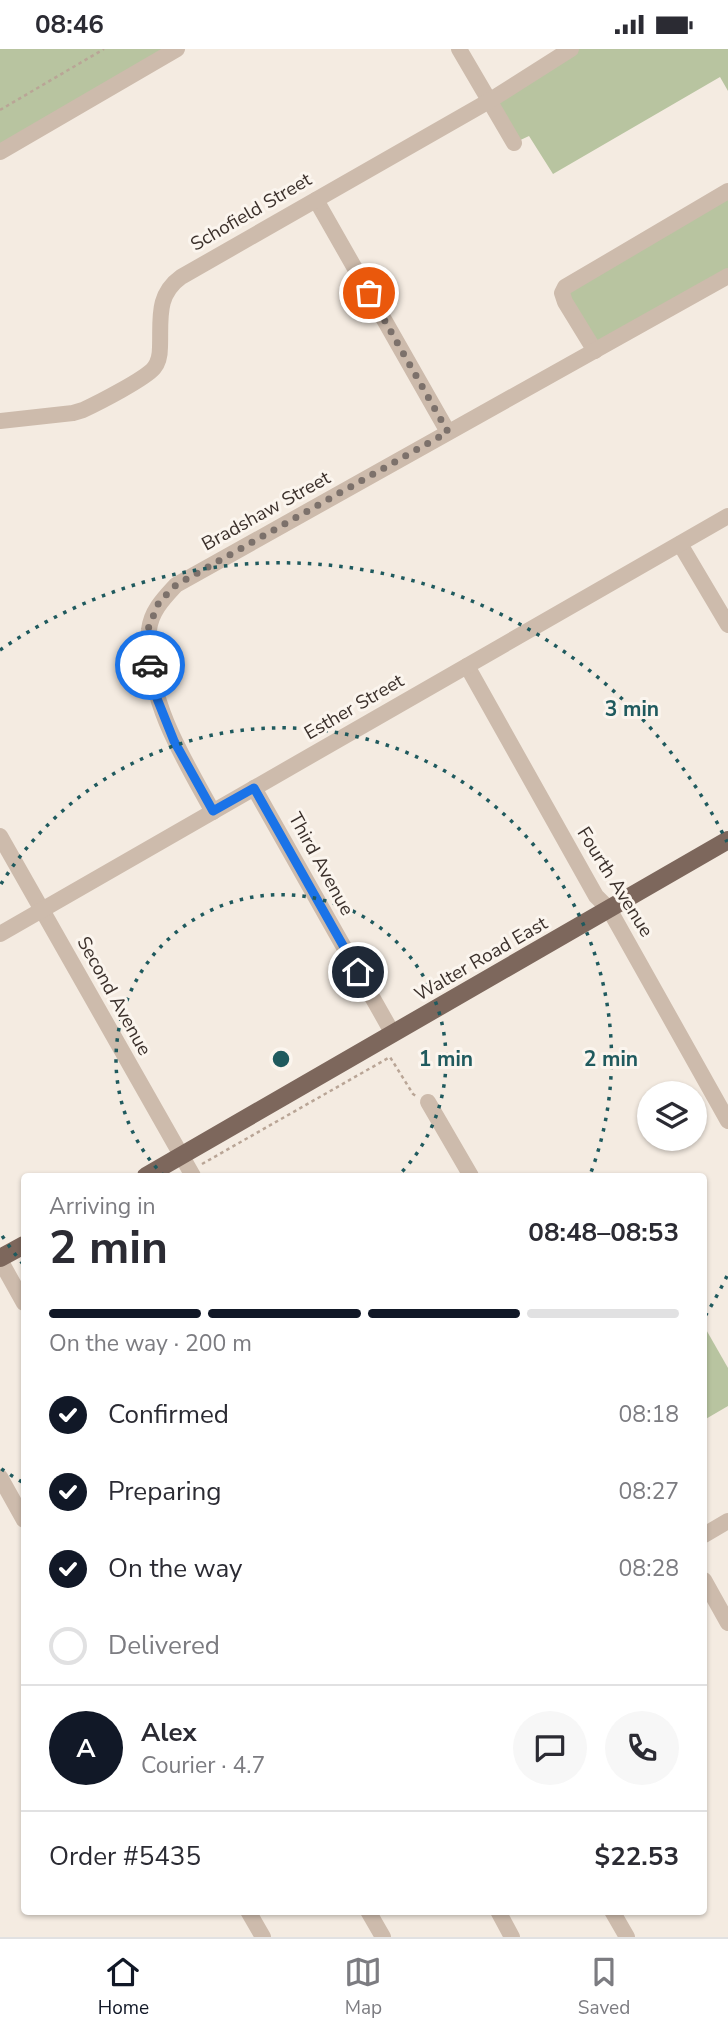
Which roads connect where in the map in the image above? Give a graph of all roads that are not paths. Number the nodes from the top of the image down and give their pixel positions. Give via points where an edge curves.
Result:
1 (177, 49) edge
2 (459, 49) edge
3 (571, 49) edge
4 (489, 100) junction
5 (514, 143) dead end
6 (0, 152) edge
7 (728, 191) edge
8 (316, 199) junction
9 (728, 276) edge
10 (595, 351) junction
11 (0, 421) edge
12 (448, 432) junction
13 (728, 516) edge
14 (680, 544) junction
15 (728, 625) edge
16 (467, 666) junction
17 (254, 788) junction
18 (213, 811) junction
19 (0, 836) edge
20 (728, 840) edge
21 (609, 909) junction
22 (42, 910) junction
23 (0, 933) edge
24 (393, 1034) junction
25 (428, 1102) road end
26 (728, 1121) edge
27 (188, 1168) edge
28 (162, 1173) edge
29 (469, 1173) edge
30 (21, 1247) edge
31 (0, 1259) edge
32 (21, 1298) edge
33 (0, 1477) edge
34 (21, 1515) edge
35 (728, 1521) edge
36 (707, 1533) edge
37 (707, 1585) edge
38 (728, 1623) edge
39 (250, 1915) edge
40 (371, 1915) edge
41 (500, 1915) edge
42 (614, 1915) edge
43 (263, 1937) edge
44 (383, 1937) edge
45 (512, 1937) edge
46 (627, 1937) edge

1 - 6 street
2 - 4 street
3 - 4 street, Schofield Street
4 - 5 street
4 - 8 street, Schofield Street
7 - 10 street via 565,287 565,303
8 - 11 street, Schofield Street via 171,284 162,305 159,358 145,375 73,414
8 - 12 street
9 - 10 street, Bradshaw Street
10 - 12 street, Bradshaw Street
12 - 18 street, Bradshaw Street via 176,585 159,602 148,629 156,696 174,741
13 - 14 street, Esther Street
14 - 15 street
14 - 16 street, Esther Street
16 - 17 street, Esther Street
16 - 21 street, Fourth Avenue via 596,896
17 - 18 street, Esther Street
17 - 24 street, Third Avenue
18 - 22 street, Esther Street
19 - 22 street, Second Avenue
20 - 21 main road, Walter Road East
21 - 24 main road, Walter Road East
21 - 26 street, Fourth Avenue
22 - 23 street, Esther Street
22 - 27 street, Second Avenue
24 - 27 main road, Walter Road East
25 - 29 street
27 - 28 main road, Walter Road East
30 - 31 main road
31 - 32 street
33 - 34 street
35 - 36 street
37 - 38 street
39 - 43 street
40 - 44 street
41 - 45 street
42 - 46 street

